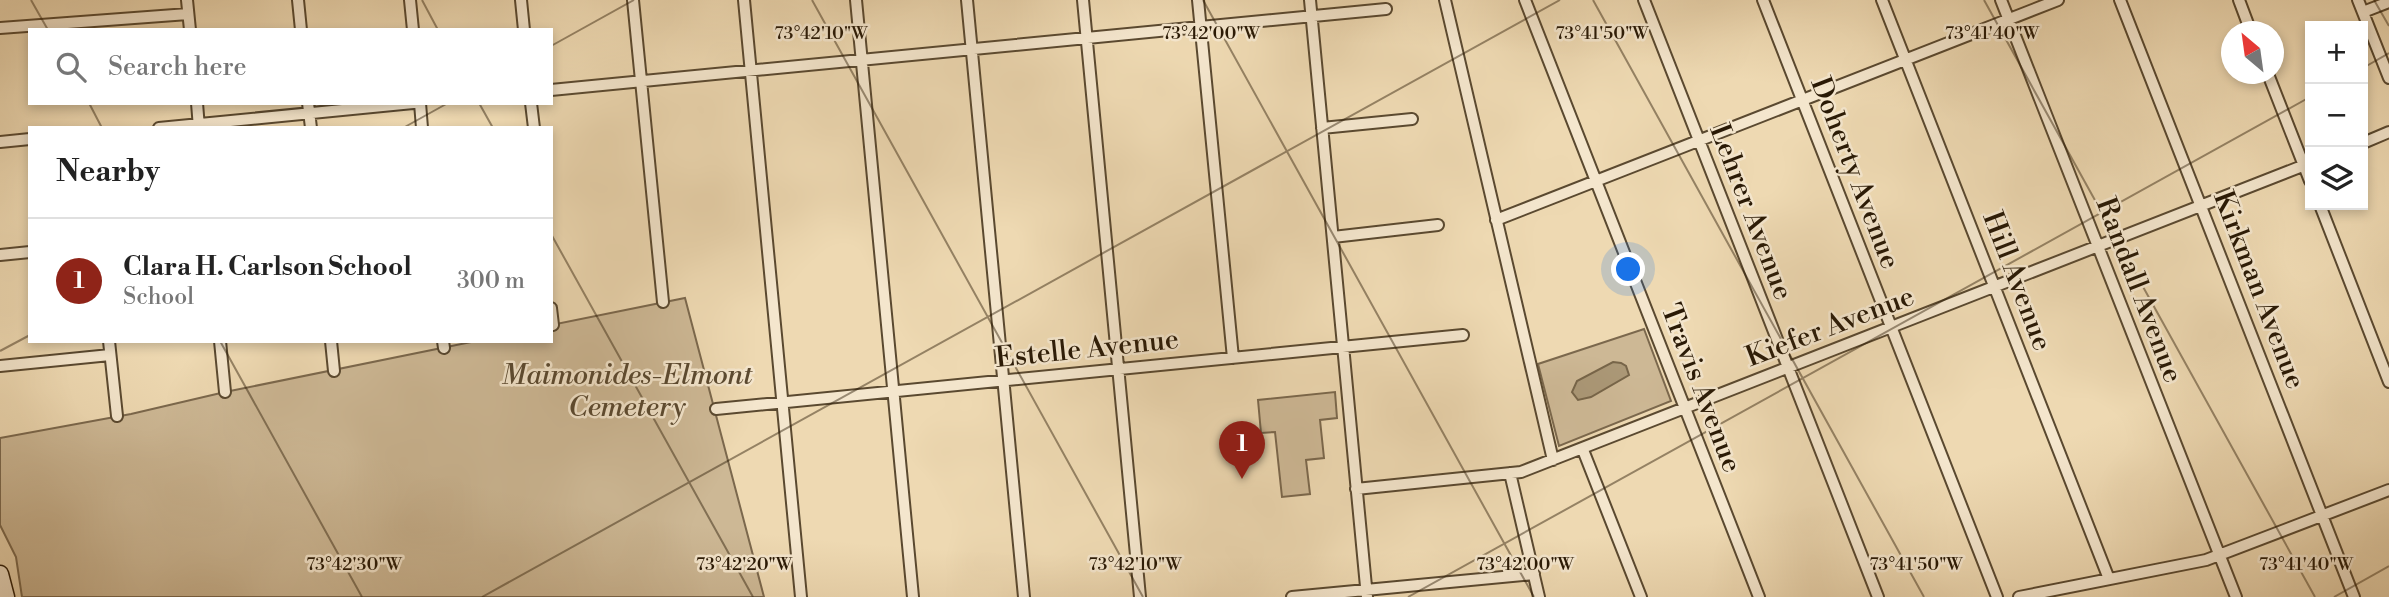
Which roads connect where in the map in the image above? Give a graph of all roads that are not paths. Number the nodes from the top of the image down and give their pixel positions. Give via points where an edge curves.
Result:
1 (187, 0) edge
2 (298, 0) edge
3 (410, 0) edge
4 (521, 0) edge
5 (633, 0) edge
6 (744, 0) edge
7 (856, 0) edge
8 (967, 0) edge
9 (1083, 0) edge
10 (1198, 0) edge
11 (1310, 0) edge
12 (1445, 0) edge
13 (1525, 0) edge
14 (1644, 0) edge
15 (1763, 0) edge
16 (1882, 0) edge
17 (2001, 0) edge
18 (2059, 0) edge
19 (2120, 0) edge
20 (2239, 0) edge
21 (2358, 0) edge
22 (2389, 2) edge
23 (1386, 9) dead end
24 (2363, 12) junction
25 (188, 14) junction
26 (1311, 17) junction
27 (2008, 20) junction
28 (2247, 21) edge
29 (1201, 27) junction
30 (0, 28) edge
31 (190, 28) edge
32 (301, 28) edge
33 (413, 28) edge
34 (524, 28) edge
35 (1086, 38) junction
36 (971, 49) junction
37 (861, 60) junction
38 (1905, 60) junction
39 (751, 70) junction
40 (2389, 78) edge
41 (640, 81) junction
42 (2272, 84) edge
43 (553, 90) edge
44 (1802, 101) junction
45 (197, 105) edge
46 (372, 105) edge
47 (419, 105) edge
48 (531, 105) edge
49 (309, 108) edge
50 (1412, 119) dead end
51 (199, 126) edge
52 (311, 126) edge
53 (422, 126) edge
54 (534, 126) edge
55 (1322, 128) junction
56 (2389, 132) edge
57 (28, 139) edge
58 (1699, 141) junction
59 (2368, 141) edge
60 (0, 142) edge
61 (2305, 159) edge
62 (2305, 165) edge
63 (1596, 181) junction
64 (2201, 206) junction
65 (2322, 210) edge
66 (1496, 220) junction
67 (1438, 225) dead end
68 (1333, 237) junction
69 (2098, 247) junction
70 (28, 252) edge
71 (0, 255) edge
72 (1995, 287) junction
73 (663, 302) dead end
74 (1892, 328) junction
75 (1463, 335) dead end
76 (109, 343) edge
77 (220, 343) edge
78 (331, 343) edge
79 (1343, 347) junction
80 (110, 355) junction
81 (1233, 358) junction
82 (0, 366) edge
83 (1788, 368) junction
84 (1118, 369) junction
85 (334, 371) dead end
86 (1004, 380) junction
87 (2389, 382) edge
88 (893, 391) junction
89 (225, 393) dead end
90 (783, 401) junction
91 (1685, 408) junction
92 (716, 409) dead end
93 (117, 416) dead end
94 (1583, 450) junction
95 (1553, 460) junction
96 (1510, 473) junction
97 (1356, 489) junction
98 (2389, 490) edge
99 (2322, 516) junction
100 (2219, 556) junction
101 (0, 574) edge
102 (1534, 574) junction
103 (2109, 579) junction
104 (1367, 594) edge
105 (6, 597) edge
106 (802, 597) edge
107 (913, 597) edge
108 (1024, 597) edge
109 (1140, 597) edge
110 (1292, 597) edge
111 (1539, 597) edge
112 (1641, 597) edge
113 (1759, 597) edge
114 (1878, 597) edge
115 (1997, 597) edge
116 (2019, 597) edge
117 (2236, 597) edge
118 (2354, 597) edge

1 - 25 street
2 - 32 street
3 - 33 street
4 - 34 street
5 - 41 street
6 - 39 street
7 - 37 street
8 - 36 street
9 - 35 street
10 - 29 street
11 - 26 street
12 - 66 street
13 - 63 street, Travis Avenue
14 - 58 street, Lehrer Avenue
15 - 44 street, Doherty Avenue
16 - 38 street, Hill Avenue
17 - 27 street, Randall Avenue
18 - 27 street
19 - 64 street, Kirkman Avenue
20 - 28 street
21 - 24 street
22 - 24 street
23 - 26 street
24 - 40 street
25 - 30 street
25 - 31 street
26 - 29 street
26 - 55 street
27 - 38 street
27 - 69 street, Randall Avenue
29 - 35 street
29 - 81 street
35 - 36 street
35 - 84 street
36 - 37 street
36 - 86 street
37 - 39 street
37 - 88 street
38 - 44 street
38 - 72 street, Hill Avenue
39 - 41 street
39 - 90 street
41 - 43 street
41 - 73 street
42 - 61 street
44 - 58 street
44 - 74 street, Doherty Avenue
45 - 51 street
46 - 49 street
47 - 53 street
48 - 54 street
49 - 51 street
49 - 52 street
50 - 55 street
55 - 68 street
56 - 59 street
57 - 60 street
58 - 63 street
58 - 83 street, Lehrer Avenue
62 - 64 street, Kiefer Avenue
63 - 66 street
63 - 91 street, Travis Avenue
64 - 69 street, Kiefer Avenue
64 - 99 street, Kirkman Avenue
65 - 87 street
66 - 95 street
67 - 68 street
68 - 79 street
69 - 72 street, Kiefer Avenue
69 - 100 street, Randall Avenue
70 - 71 street
72 - 74 street, Kiefer Avenue
72 - 103 street, Hill Avenue
74 - 83 street, Kiefer Avenue
74 - 115 street, Doherty Avenue
75 - 79 street, Estelle Avenue
76 - 80 street
77 - 89 street
78 - 85 street
79 - 81 street, Estelle Avenue
79 - 97 street
80 - 82 street
80 - 93 street
81 - 84 street, Estelle Avenue
83 - 91 street, Kiefer Avenue
83 - 114 street, Lehrer Avenue
84 - 86 street, Estelle Avenue
84 - 109 street
86 - 88 street, Estelle Avenue
86 - 108 street
88 - 90 street, Estelle Avenue
88 - 107 street
90 - 92 street, Estelle Avenue
90 - 106 street
91 - 94 street, Kiefer Avenue
91 - 113 street, Travis Avenue
94 - 95 street, Kiefer Avenue
94 - 112 street
95 - 96 street, Kiefer Avenue
96 - 97 street, Kiefer Avenue
96 - 102 street
97 - 104 street
98 - 99 street
99 - 100 street
99 - 118 street, Kirkman Avenue
100 - 103 street
100 - 117 street, Randall Avenue
101 - 105 main road
102 - 104 street
102 - 111 street
103 - 116 street
104 - 110 street

